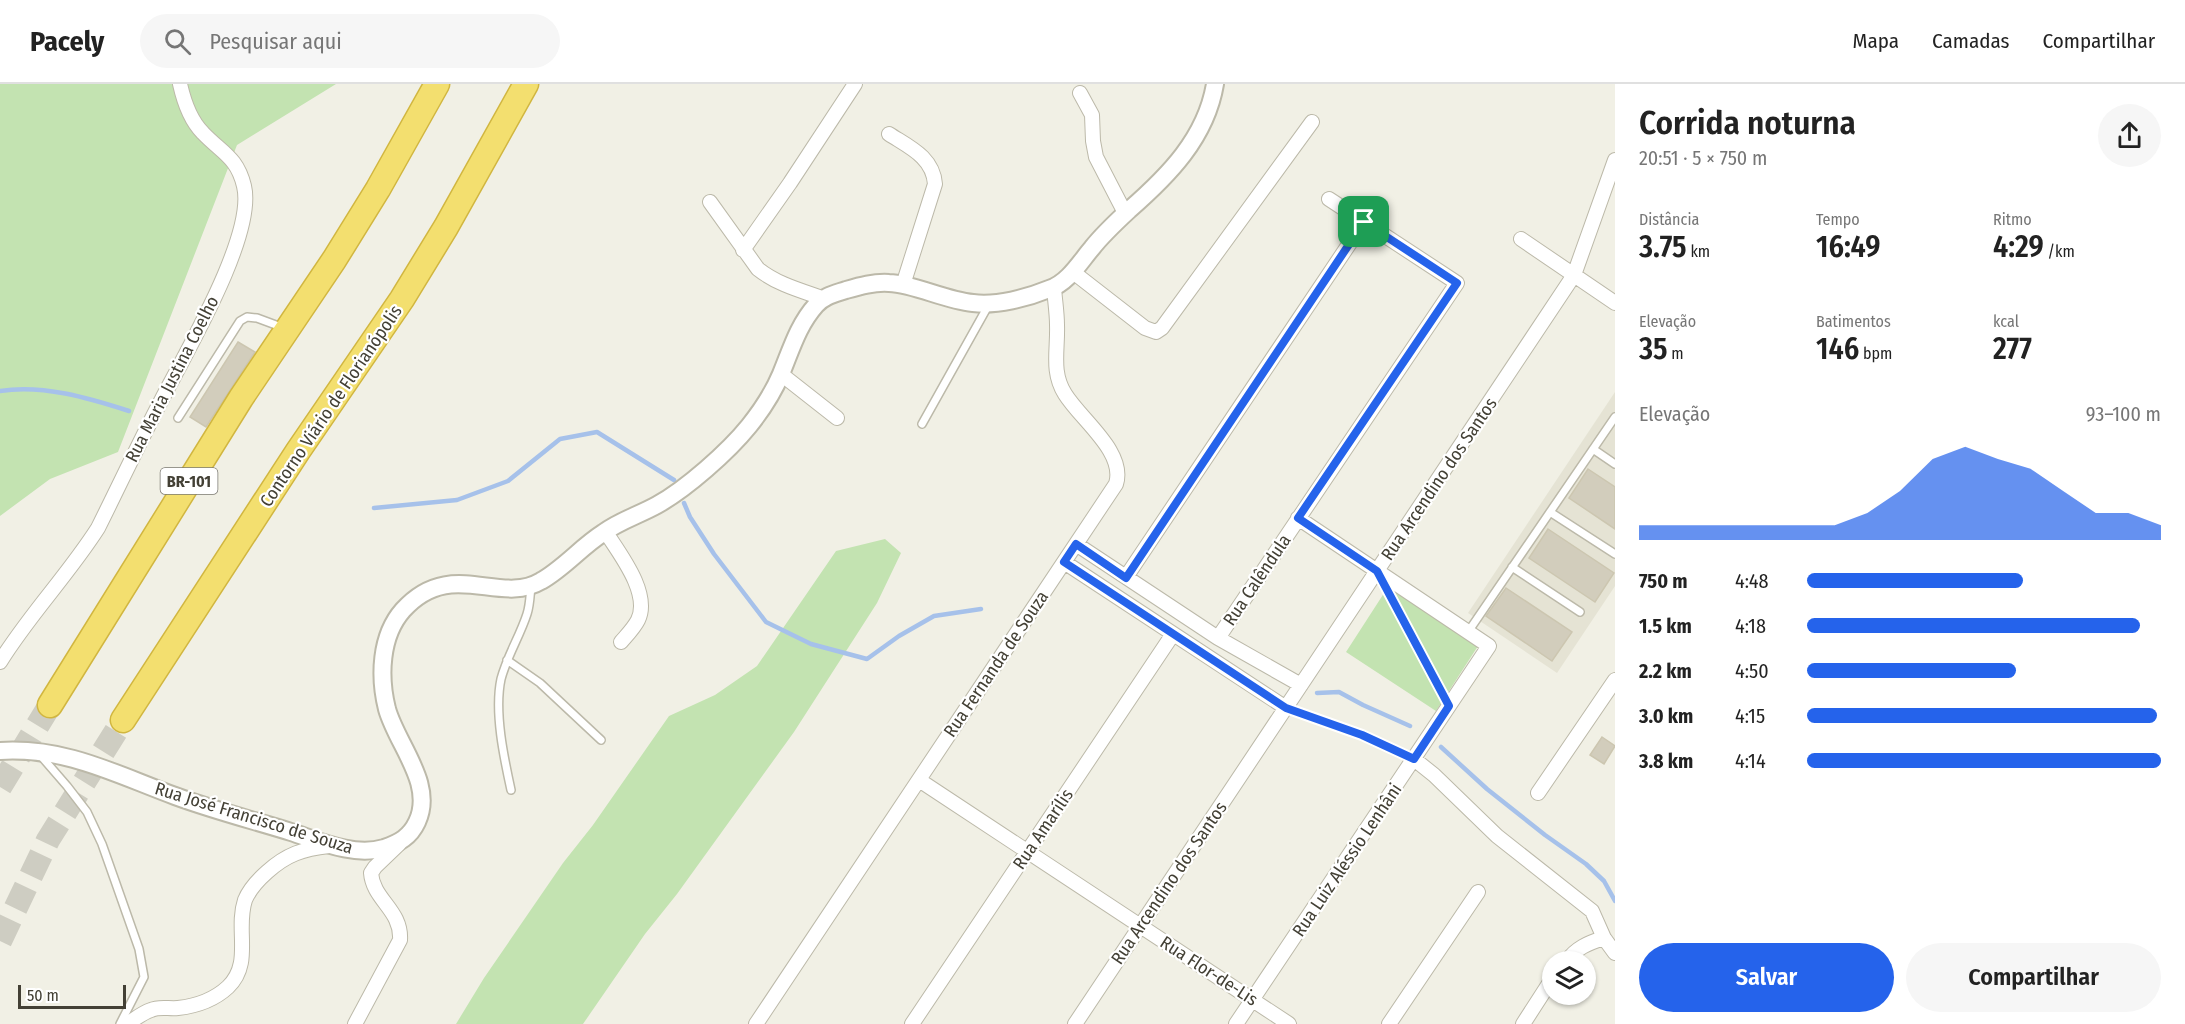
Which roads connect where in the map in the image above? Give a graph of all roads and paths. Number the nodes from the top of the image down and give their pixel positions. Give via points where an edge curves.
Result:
1 (180, 84) edge
2 (437, 84) edge
3 (526, 84) edge
4 (855, 84) edge
5 (1215, 84) edge
6 (1080, 93) dead end
7 (1312, 122) dead end
8 (889, 134) dead end
9 (1615, 160) edge
10 (1329, 199) dead end
11 (710, 202) dead end
12 (1125, 213) junction
13 (1364, 222) junction
14 (1521, 239) dead end
15 (743, 250) junction
16 (1073, 272) junction
17 (1574, 275) junction
18 (903, 285) junction
19 (1054, 288) junction
20 (822, 298) junction
21 (990, 303) junction
22 (1615, 303) edge
23 (289, 330) junction
24 (781, 374) junction
25 (1615, 417) edge
26 (178, 418) dead end
27 (837, 418) dead end
28 (922, 424) dead end
29 (1593, 449) junction
30 (1615, 464) edge
31 (1550, 512) junction
32 (1298, 518) junction
33 (605, 531) junction
34 (1076, 544) junction
35 (1615, 554) edge
36 (1064, 562) junction
37 (1512, 567) junction
38 (1377, 571) junction
39 (1126, 578) junction
40 (531, 586) junction
41 (1580, 612) dead end
42 (1468, 632) junction
43 (1173, 634) junction
44 (1218, 638) junction
45 (621, 642) dead end
46 (507, 660) junction
47 (0, 662) edge
48 (1615, 680) edge
49 (1301, 685) junction
50 (50, 705) tunnel mouth
51 (1449, 706) junction
52 (1286, 708) junction
53 (123, 720) tunnel mouth
54 (601, 740) dead end
55 (0, 751) edge
56 (37, 752) junction
57 (1414, 759) junction
58 (919, 780) junction
59 (511, 790) dead end
60 (1538, 793) dead end
61 (403, 841) junction
62 (334, 846) junction
63 (1027, 852) junction
64 (1478, 892) dead end
65 (1140, 926) junction
66 (1604, 938) junction
67 (1575, 951) edge
68 (1615, 953) edge
69 (1542, 995) edge
70 (1252, 1000) junction
71 (120, 1024) edge
72 (127, 1024) edge
73 (355, 1024) edge
74 (756, 1024) edge
75 (912, 1024) edge
76 (1075, 1024) edge
77 (1236, 1024) edge
78 (1289, 1024) edge
79 (1389, 1024) edge
80 (1523, 1024) edge

1 - 47 street, Rua Maria Justina Coelho via 194,121 231,157 240,172 245,189 242,228 199,328 98,528
2 - 23 highway, BR-101 via 378,189
3 - 53 highway, Contorno Viário de Florianópolis via 402,299
4 - 15 street
5 - 12 street via 1212,103 1184,154
6 - 12 street via 1092,115 1096,157
7 - 16 street via 1156,332 1145,328
8 - 18 street via 920,155 934,173 935,184
9 - 17 street, Rua Arcendino dos Santos
10 - 13 street
11 - 15 street
12 - 16 street
13 - 32 street, Rua Calêndula via 1457,283
13 - 39 street
14 - 17 street
15 - 20 street via 768,278
16 - 19 street
17 - 22 street
17 - 38 street, Rua Arcendino dos Santos
18 - 20 street via 866,284
18 - 21 street via 953,300
19 - 21 street
19 - 34 street, Rua Fernanda de Souza via 1058,327 1055,363 1059,381 1110,450 1119,475
20 - 24 street via 796,334
21 - 28 lane
23 - 26 lane via 256,318 240,321
23 - 50 highway, BR-101 via 241,398
24 - 27 street
24 - 33 street via 750,425 708,466 672,496
25 - 29 lane
29 - 30 lane
29 - 31 lane
31 - 35 lane
31 - 37 lane
32 - 38 street, Rua Luiz Aléssio Lenhâni
32 - 44 street, Rua Calêndula
33 - 40 street
33 - 45 street via 640,595 639,618
34 - 36 street, Rua Fernanda de Souza
34 - 39 street
36 - 43 street
36 - 58 street, Rua Fernanda de Souza
37 - 41 lane
37 - 42 lane
38 - 42 street, Rua Luiz Aléssio Lenhâni
38 - 49 street, Rua Arcendino dos Santos
38 - 51 path
39 - 44 street
40 - 46 lane via 527,615
40 - 61 street via 509,588 471,583 438,587 414,600 395,621 383,655 386,706 422,792 422,811
42 - 51 street, Rua Luiz Aléssio Lenhâni via 1489,646
43 - 52 street
43 - 63 street, Rua Amarílis
44 - 49 street
46 - 54 lane via 540,683
46 - 59 lane via 501,681 500,722
48 - 60 street
49 - 52 street, Rua Arcendino dos Santos
51 - 57 street, Rua Luiz Aléssio Lenhâni
52 - 57 path via 1362,735
52 - 65 street, Rua Arcendino dos Santos
55 - 56 street, Rua José Francisco de Souza
56 - 62 street, Rua José Francisco de Souza via 81,760 179,798
56 - 71 lane via 87,812 139,949 144,976
57 - 66 street via 1497,836 1592,911
57 - 70 street, Rua Luiz Aléssio Lenhâni
58 - 63 street, Rua Flor-de-Lis
58 - 74 street, Rua Fernanda de Souza
61 - 62 street, Rua José Francisco de Souza via 378,850
61 - 73 street via 371,873 374,886 401,928 400,940
62 - 72 street via 292,853 254,884 243,910 242,963 230,986 198,1005 150,1010
63 - 65 street, Rua Flor-de-Lis
63 - 75 street, Rua Amarílis
64 - 79 street
65 - 70 street, Rua Flor-de-Lis
65 - 76 street, Rua Arcendino dos Santos
66 - 67 street
66 - 68 street
69 - 80 street
70 - 77 street, Rua Luiz Aléssio Lenhâni
70 - 78 street, Rua Flor-de-Lis

